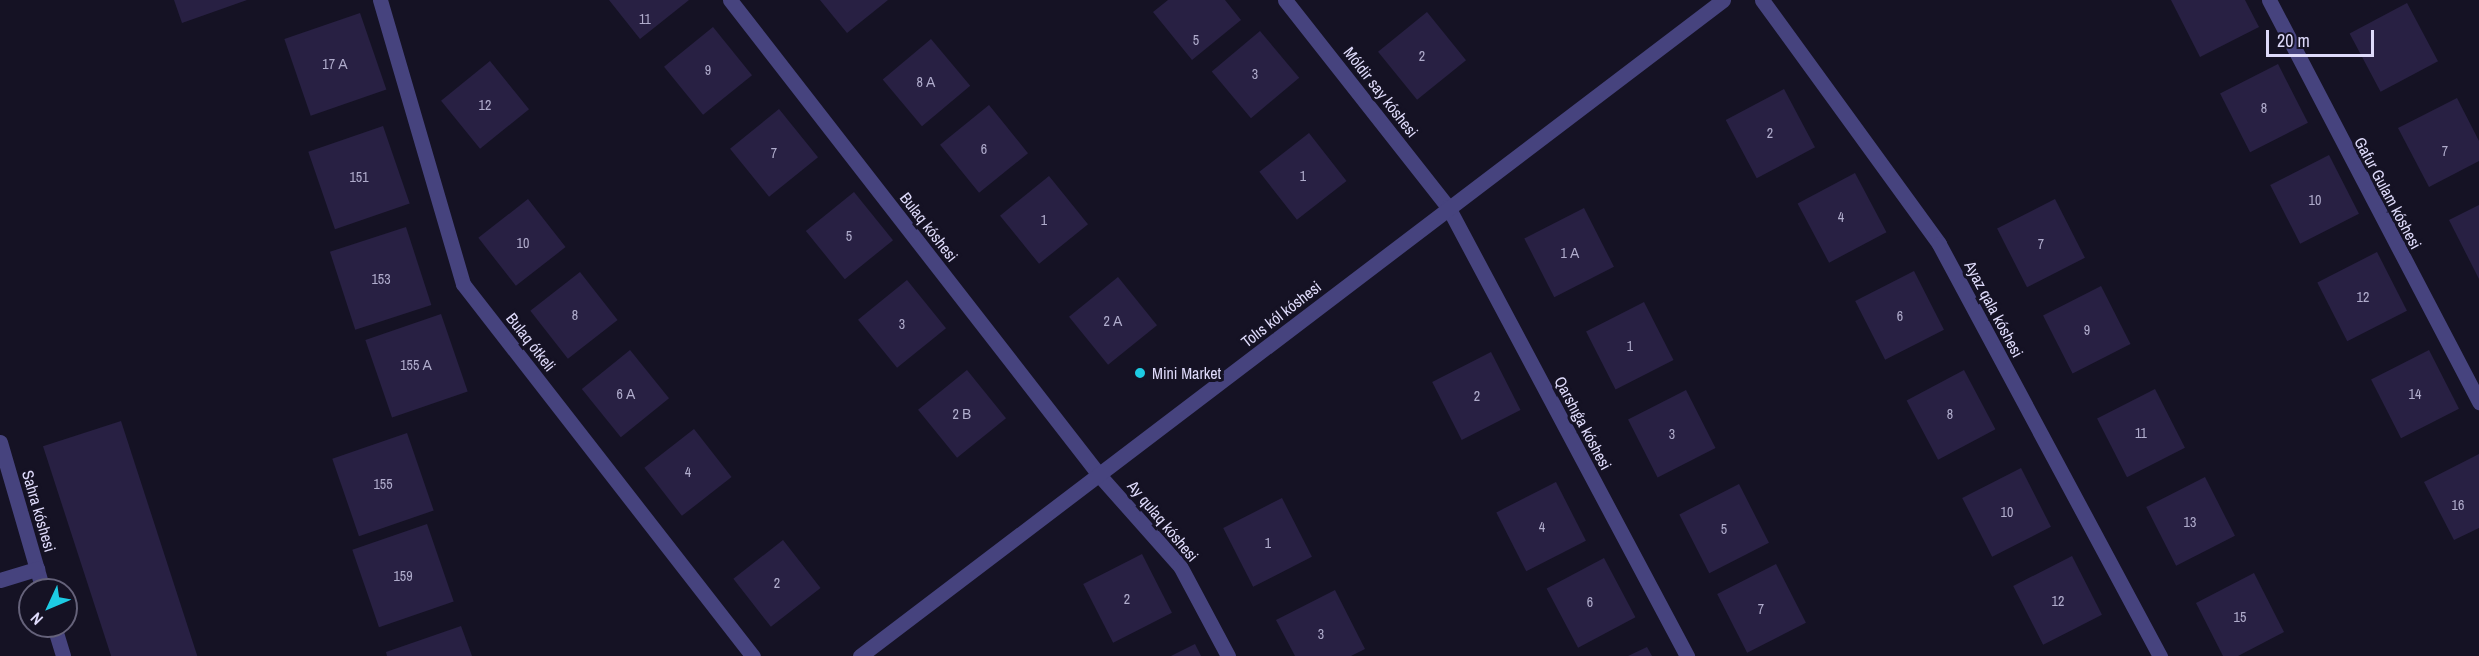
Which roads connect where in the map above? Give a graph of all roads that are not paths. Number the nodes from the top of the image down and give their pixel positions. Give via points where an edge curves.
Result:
1 (380, 0) edge
2 (730, 0) edge
3 (1285, 0) edge
4 (1723, 0) edge
5 (1762, 0) edge
6 (2269, 0) edge
7 (1448, 207) junction
8 (2479, 402) edge
9 (0, 442) edge
10 (1100, 476) junction
11 (37, 569) junction
12 (40, 578) edge
13 (0, 580) edge
14 (58, 638) edge
15 (63, 656) edge
16 (753, 656) edge
17 (860, 656) edge
18 (1228, 656) edge
19 (1687, 656) edge
20 (2160, 656) edge

1 - 16 street, Bulaq ótkeli via 463,284
2 - 10 street, Bulaq kóshesi
3 - 7 street, Móldir say kóshesi
4 - 7 street, Tolıs kól kóshesi
5 - 20 street, Ayaz qala kóshesi via 1939,244
6 - 8 street, Gafur Gulam kóshesi
7 - 10 street, Tolıs kól kóshesi
7 - 19 street, Qarshıǵa kóshesi
9 - 11 street, Sahra kóshesi
10 - 17 street, Tolıs kól kóshesi
10 - 18 street, Ay qulaq kóshesi via 1180,566
11 - 12 street, Sahra kóshesi
11 - 13 street
14 - 15 street

